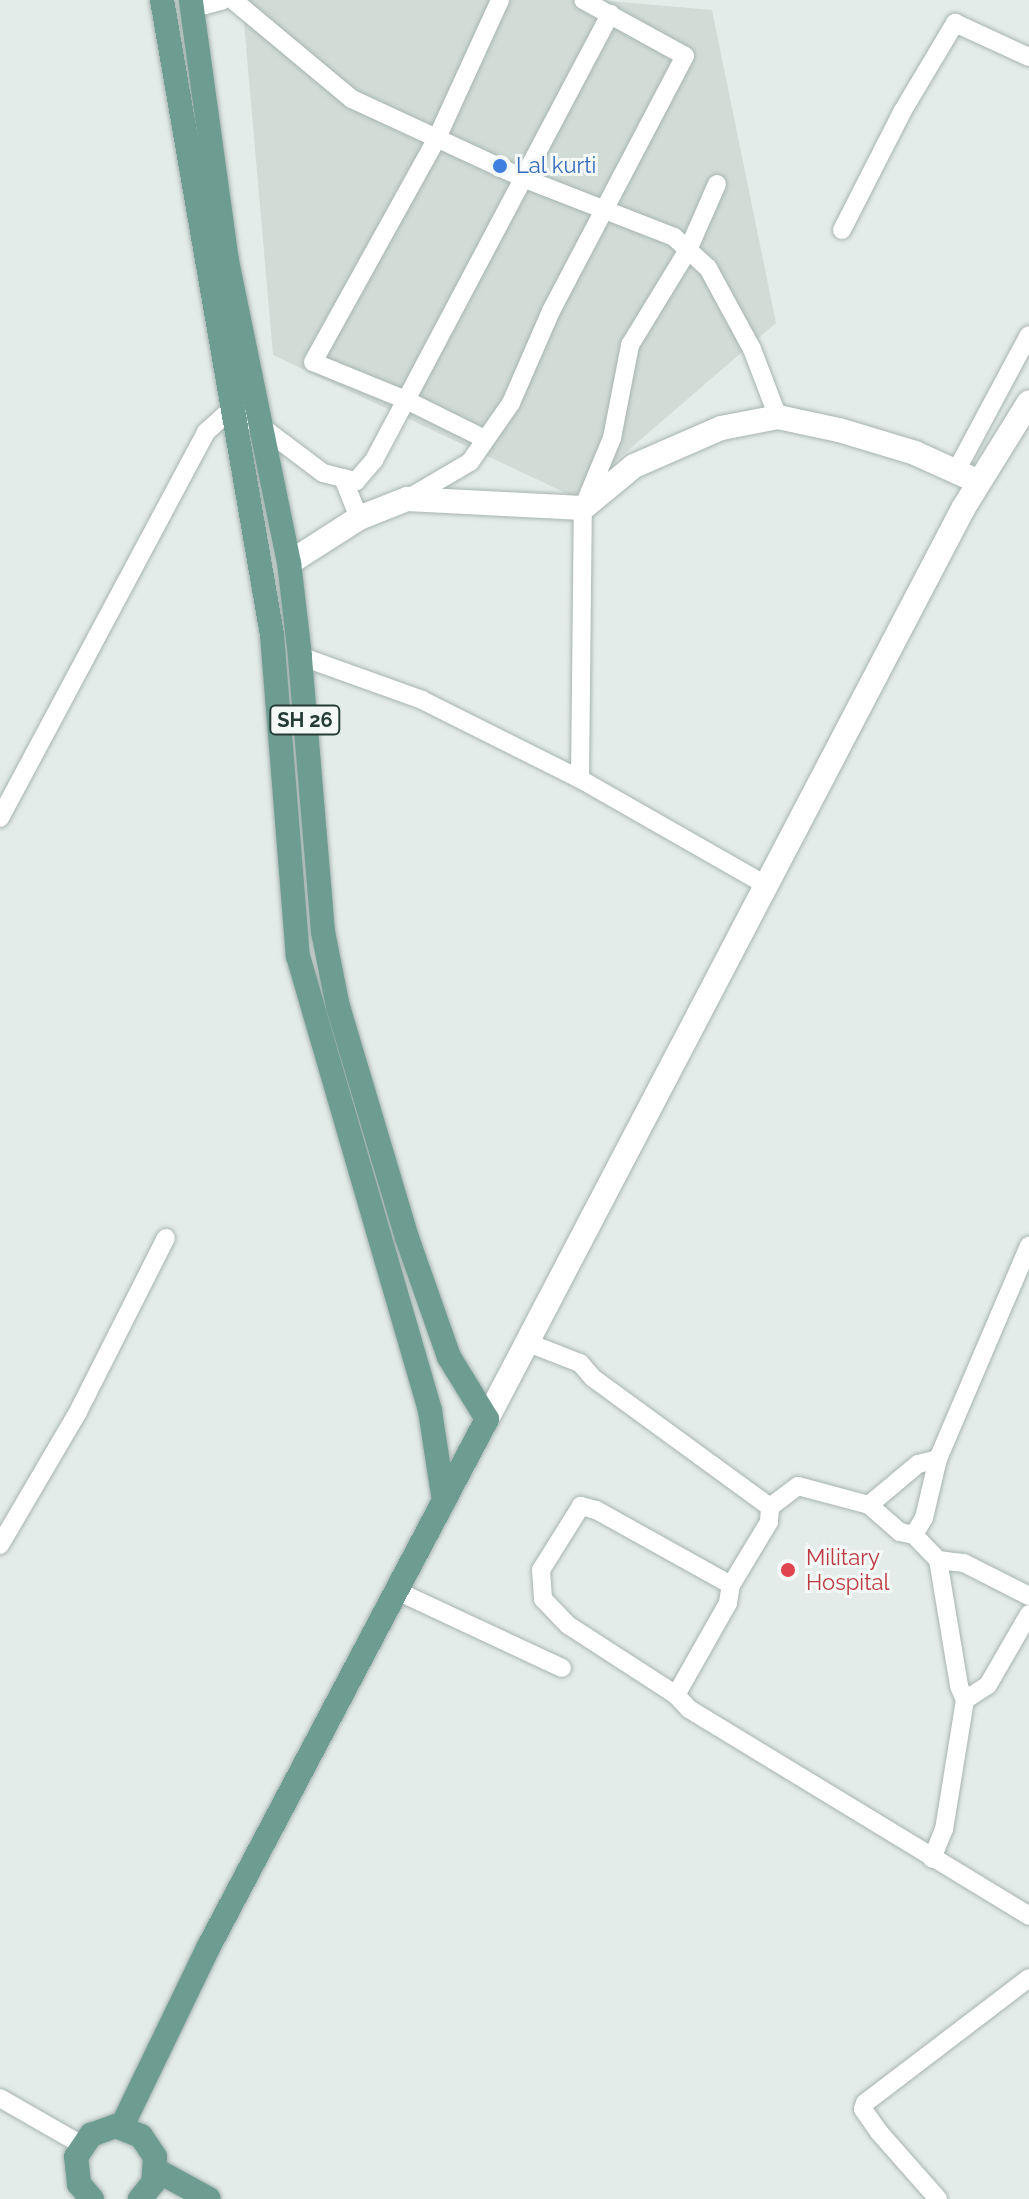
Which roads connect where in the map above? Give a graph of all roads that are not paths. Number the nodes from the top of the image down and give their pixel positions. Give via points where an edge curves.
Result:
1 (162, 0) edge
2 (223, 0) edge
3 (233, 0) edge
4 (500, 0) edge
5 (583, 0) edge
6 (192, 4) edge
7 (610, 14) junction
8 (1029, 57) edge
9 (436, 140) junction
10 (523, 178) junction
11 (717, 184) dead end
12 (604, 211) junction
13 (842, 230) dead end
14 (688, 250) junction
15 (1029, 335) edge
16 (406, 400) junction
17 (1029, 402) edge
18 (778, 417) junction
19 (248, 421) junction
20 (485, 439) junction
21 (956, 471) junction
22 (343, 478) junction
23 (979, 482) junction
24 (407, 499) junction
25 (583, 508) junction
26 (359, 518) junction
27 (289, 563) junction
28 (300, 656) junction
29 (580, 779) junction
30 (0, 818) edge
31 (766, 885) junction
32 (166, 1238) dead end
33 (1029, 1246) edge
34 (526, 1342) junction
35 (487, 1419) junction
36 (938, 1459) junction
37 (444, 1501) junction
38 (869, 1505) junction
39 (770, 1507) junction
40 (914, 1535) junction
41 (0, 1545) edge
42 (938, 1560) junction
43 (731, 1585) junction
44 (397, 1591) junction
45 (1029, 1596) edge
46 (1029, 1614) edge
47 (562, 1668) dead end
48 (676, 1695) junction
49 (965, 1700) junction
50 (932, 1859) junction
51 (1029, 1916) edge
52 (1029, 1978) edge
53 (0, 2098) edge
54 (121, 2128) junction
55 (82, 2145) junction
56 (156, 2170) junction
57 (148, 2197) edge
58 (92, 2199) edge
59 (209, 2199) edge
60 (938, 2199) edge

1 - 19 main road
2 - 6 street
3 - 9 street via 352,99
4 - 9 street
5 - 7 street
6 - 19 main road, SH 26
7 - 10 street
7 - 12 street via 685,56
8 - 13 street via 955,23
9 - 10 street
9 - 16 street via 313,362
10 - 12 street
10 - 16 street
11 - 14 street
12 - 14 street via 674,237
12 - 20 street via 551,311 511,403
14 - 18 street via 708,268 752,349
14 - 25 street via 630,345 612,438
15 - 21 street
16 - 20 street
16 - 22 street via 374,460 356,481
17 - 23 main road
18 - 21 main road via 915,453
18 - 25 main road via 721,428 634,466
19 - 22 street via 323,473
19 - 27 main road, SH 26
19 - 30 street via 226,414 206,432
19 - 37 main road via 298,956 430,1411
20 - 24 street via 470,462
21 - 23 main road
22 - 26 street
23 - 31 main road
24 - 25 main road
24 - 26 main road
25 - 29 street
26 - 27 main road
27 - 28 main road, SH 26
28 - 29 street via 401,690
28 - 35 main road, SH 26 via 323,932 338,1007 407,1238 449,1357
29 - 31 street
31 - 34 main road
32 - 41 street via 78,1412
33 - 36 street
34 - 35 main road
34 - 39 street via 580,1363 593,1378
35 - 37 main road
36 - 38 street via 918,1464
36 - 40 street via 924,1518
37 - 44 main road
38 - 39 street via 798,1486
38 - 40 street via 900,1532
39 - 43 street via 769,1522
40 - 42 street
42 - 45 street via 964,1563
42 - 49 street
43 - 48 street via 728,1603
43 - 48 street via 581,1506 541,1570 543,1599 568,1625
44 - 47 street
44 - 54 main road via 208,1948
46 - 49 street via 988,1685
48 - 50 street via 689,1709
49 - 50 street via 944,1829
50 - 51 street
52 - 60 street via 865,2103 863,2109 879,2132
53 - 55 street
54 - 55 main road via 103,2129
54 - 56 main road via 150,2145
55 - 58 main road via 76,2171
56 - 57 main road
56 - 59 main road

